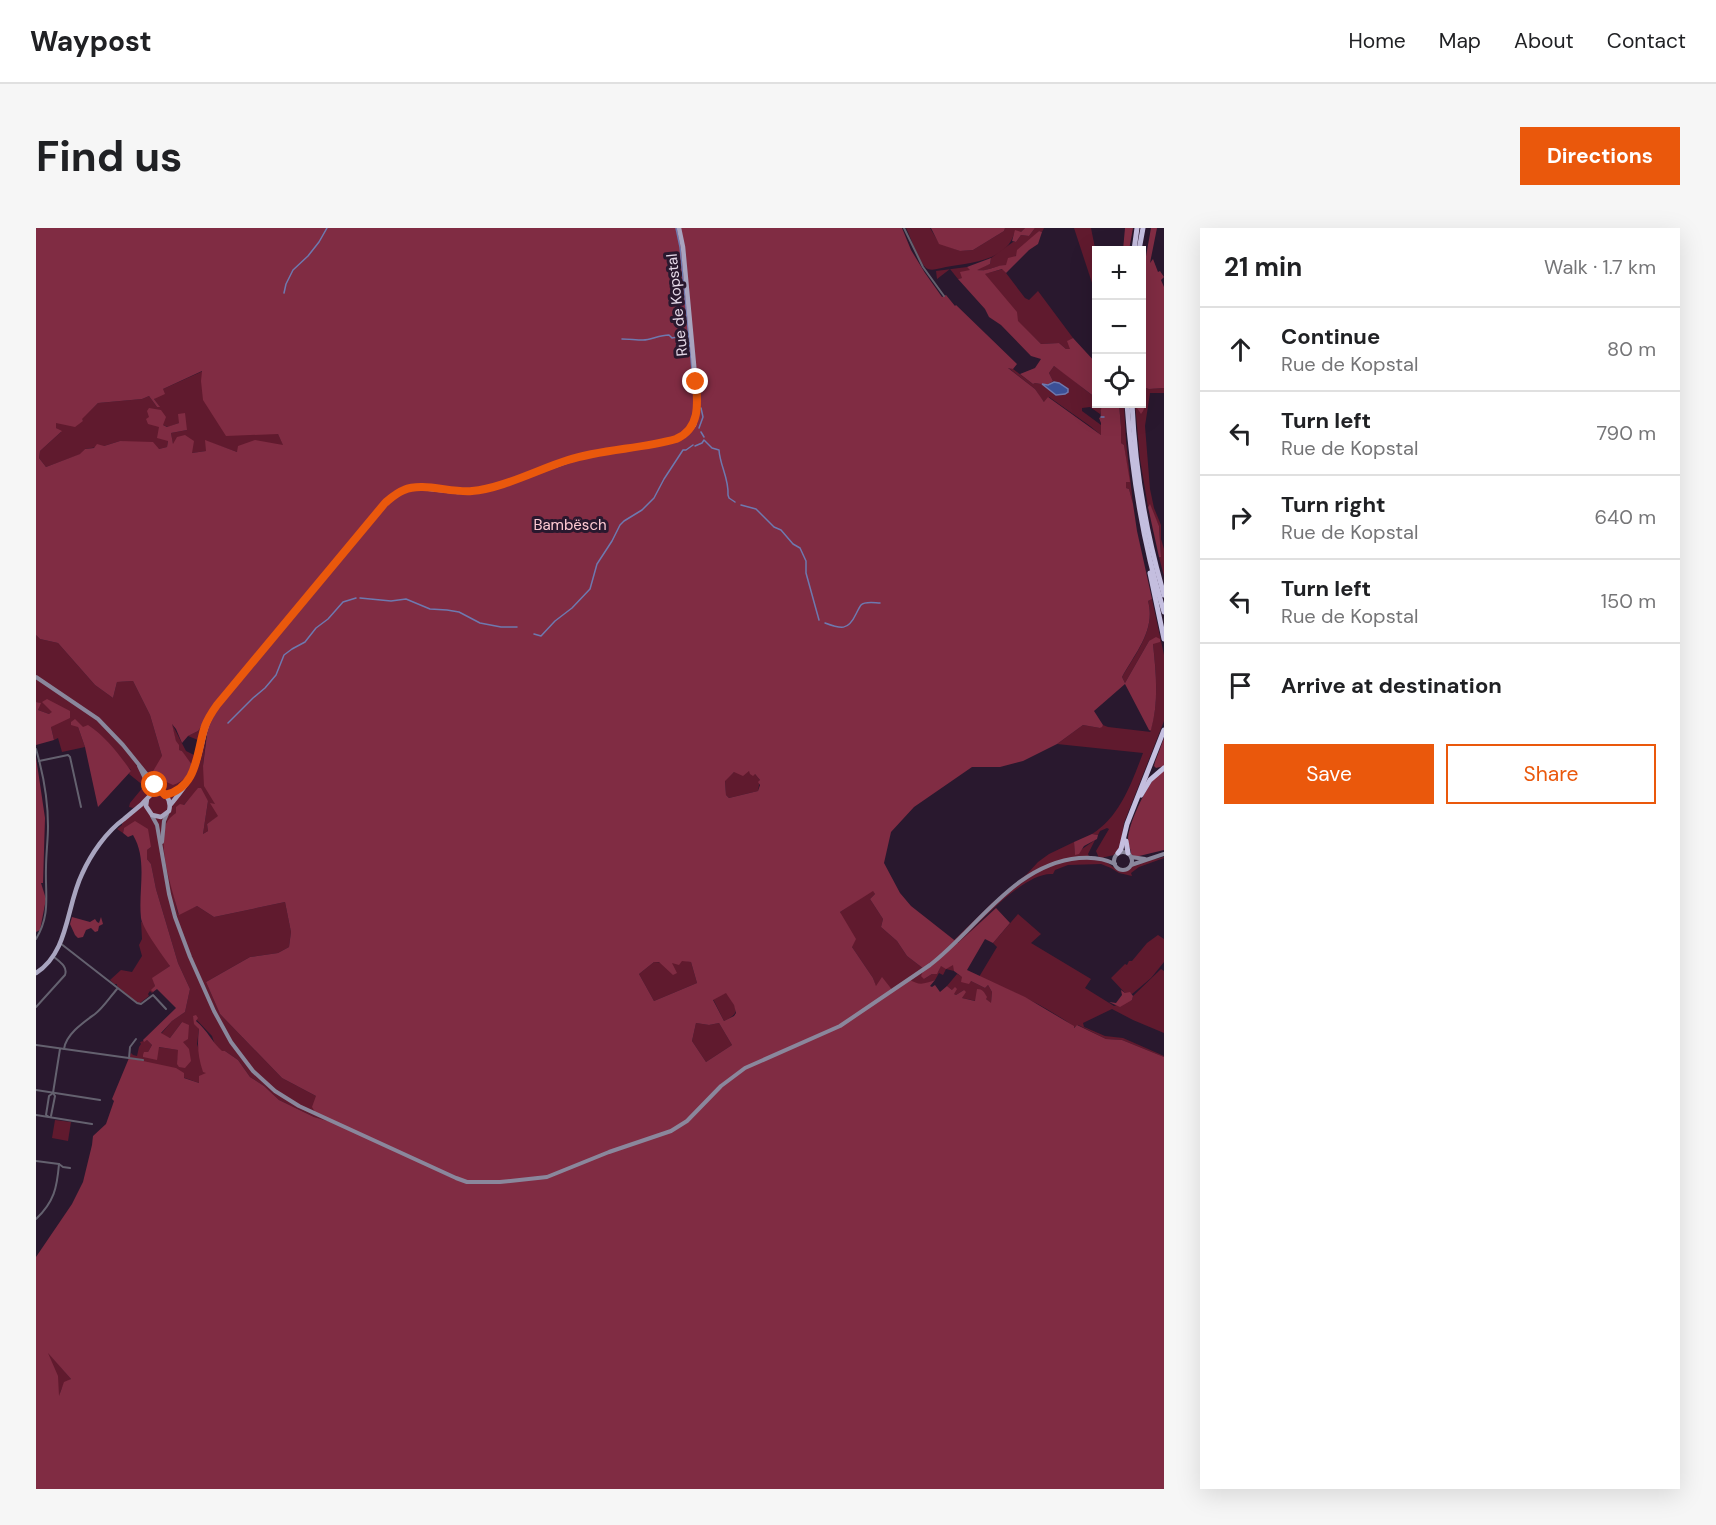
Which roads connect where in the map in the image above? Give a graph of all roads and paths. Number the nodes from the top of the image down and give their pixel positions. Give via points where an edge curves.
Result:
1 (679, 228) edge
2 (904, 228) edge
3 (1137, 228) edge
4 (1143, 228) edge
5 (1135, 246) edge
6 (1140, 246) edge
7 (944, 296) dead end
8 (1130, 408) edge
9 (1130, 408) edge
10 (1149, 556) junction
11 (1164, 595) edge
12 (1164, 612) edge
13 (1164, 639) edge
14 (36, 677) edge
15 (1164, 730) edge
16 (36, 749) edge
17 (39, 761) junction
18 (138, 763) junction
19 (1164, 768) edge
20 (186, 784) junction
21 (164, 794) junction
22 (149, 797) junction
23 (171, 804) junction
24 (81, 807) dead end
25 (146, 813) junction
26 (130, 814) junction
27 (167, 814) junction
28 (161, 849) junction
29 (1117, 854) junction
30 (1164, 854) edge
31 (1129, 855) junction
32 (1100, 859) junction
33 (1146, 859) junction
34 (1115, 864) junction
35 (1130, 865) junction
36 (38, 933) edge
37 (36, 939) edge
38 (60, 943) junction
39 (54, 956) junction
40 (36, 973) edge
41 (117, 989) junction
42 (36, 1007) edge
43 (166, 1009) dead end
44 (136, 1039) dead end
45 (36, 1045) edge
46 (60, 1048) junction
47 (64, 1049) junction
48 (129, 1058) junction
49 (143, 1060) dead end
50 (36, 1090) edge
51 (53, 1093) junction
52 (100, 1100) dead end
53 (36, 1115) edge
54 (49, 1117) junction
55 (92, 1124) dead end
56 (36, 1161) edge
57 (59, 1164) junction
58 (70, 1168) dead end
59 (36, 1219) edge

1 - 20 main road, Rue de Kopstal via 698,397 690,430 676,439 568,460 490,488 458,492 412,487 394,495 217,705
2 - 7 street via 923,267
3 - 5 highway
4 - 6 highway
8 - 10 highway via 1133,467
9 - 11 highway via 1142,499
10 - 12 highway
10 - 13 highway
14 - 18 main road via 98,719
15 - 29 highway
16 - 17 street
17 - 24 street via 68,754
17 - 36 street via 48,827 47,908
18 - 21 main road
18 - 22 main road via 149,787
19 - 31 highway via 1143,792 1128,831 1125,845
20 - 21 main road
20 - 23 main road, Rue de Kopstal
21 - 22 main road
21 - 23 main road
22 - 25 main road
22 - 26 main road
23 - 27 main road
25 - 26 main road
25 - 27 main road via 161,817
25 - 28 main road via 157,825
26 - 38 main road via 92,855 72,900
27 - 28 main road
28 - 32 main road via 175,917 190,957 224,1029 253,1071 275,1091 315,1114 456,1178 478,1182 547,1178 671,1131 745,1068 840,1026 930,965 1029,876 1059,862
29 - 31 main road
29 - 32 main road
29 - 34 main road
30 - 33 main road
31 - 33 main road
31 - 35 main road
32 - 34 main road
33 - 35 main road
34 - 35 main road via 1124,869
36 - 37 street
38 - 39 main road
38 - 41 street
39 - 40 main road
39 - 42 street via 66,968 65,975
41 - 43 street via 138,1004 153,995
41 - 47 street via 66,1041
44 - 48 street
45 - 46 street
46 - 47 street
46 - 51 street
47 - 48 street
48 - 49 street
50 - 51 street
51 - 52 street
51 - 54 street
51 - 54 street via 49,1096
53 - 54 street
54 - 55 street
56 - 57 street
57 - 58 street
57 - 59 street via 53,1198

